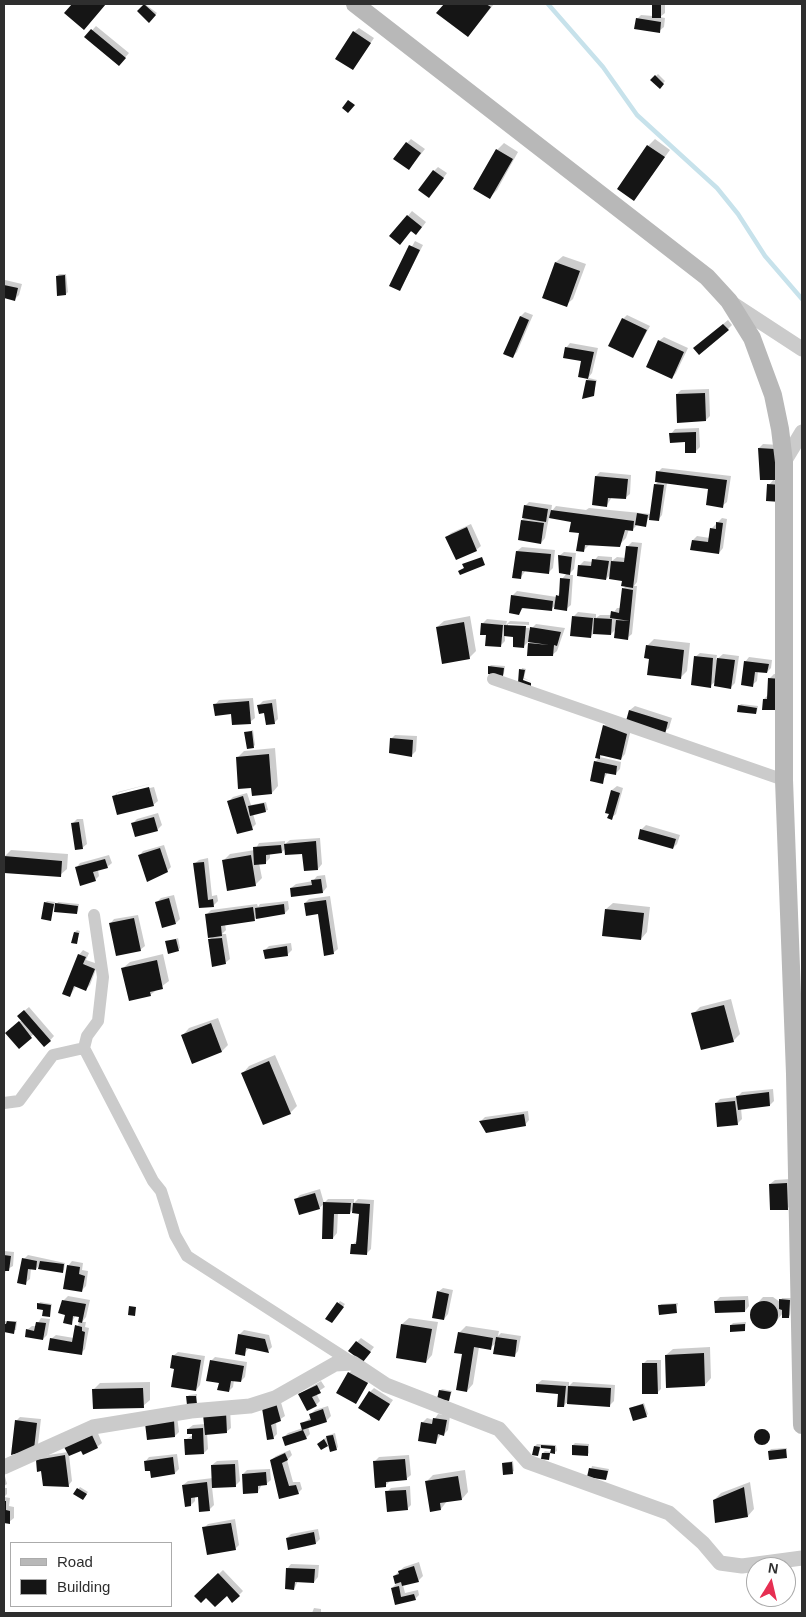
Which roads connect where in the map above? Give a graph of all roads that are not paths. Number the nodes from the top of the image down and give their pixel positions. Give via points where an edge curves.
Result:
1 (355, 4) edge
2 (729, 301) junction
3 (802, 349) edge
4 (802, 432) edge
5 (784, 462) junction
6 (493, 679) dead end
7 (784, 780) junction
8 (94, 915) dead end
9 (84, 1048) junction
10 (798, 1075) edge
11 (4, 1103) edge
12 (353, 1363) junction
13 (802, 1425) edge
14 (4, 1467) edge
15 (802, 1558) edge

1 - 2 main road via 681,254
2 - 3 street
2 - 5 main road via 752,338 763,364 773,394
4 - 5 street
5 - 7 main road
6 - 7 street
7 - 10 main road
8 - 9 street via 103,977 98,1021 87,1036
9 - 11 street via 53,1055 19,1101
9 - 12 street via 161,1191 175,1235 187,1256
10 - 13 main road
12 - 14 street via 335,1364 275,1398 250,1406 191,1411 94,1427
12 - 15 street via 386,1385 499,1429 528,1462 669,1513 720,1563 742,1566

